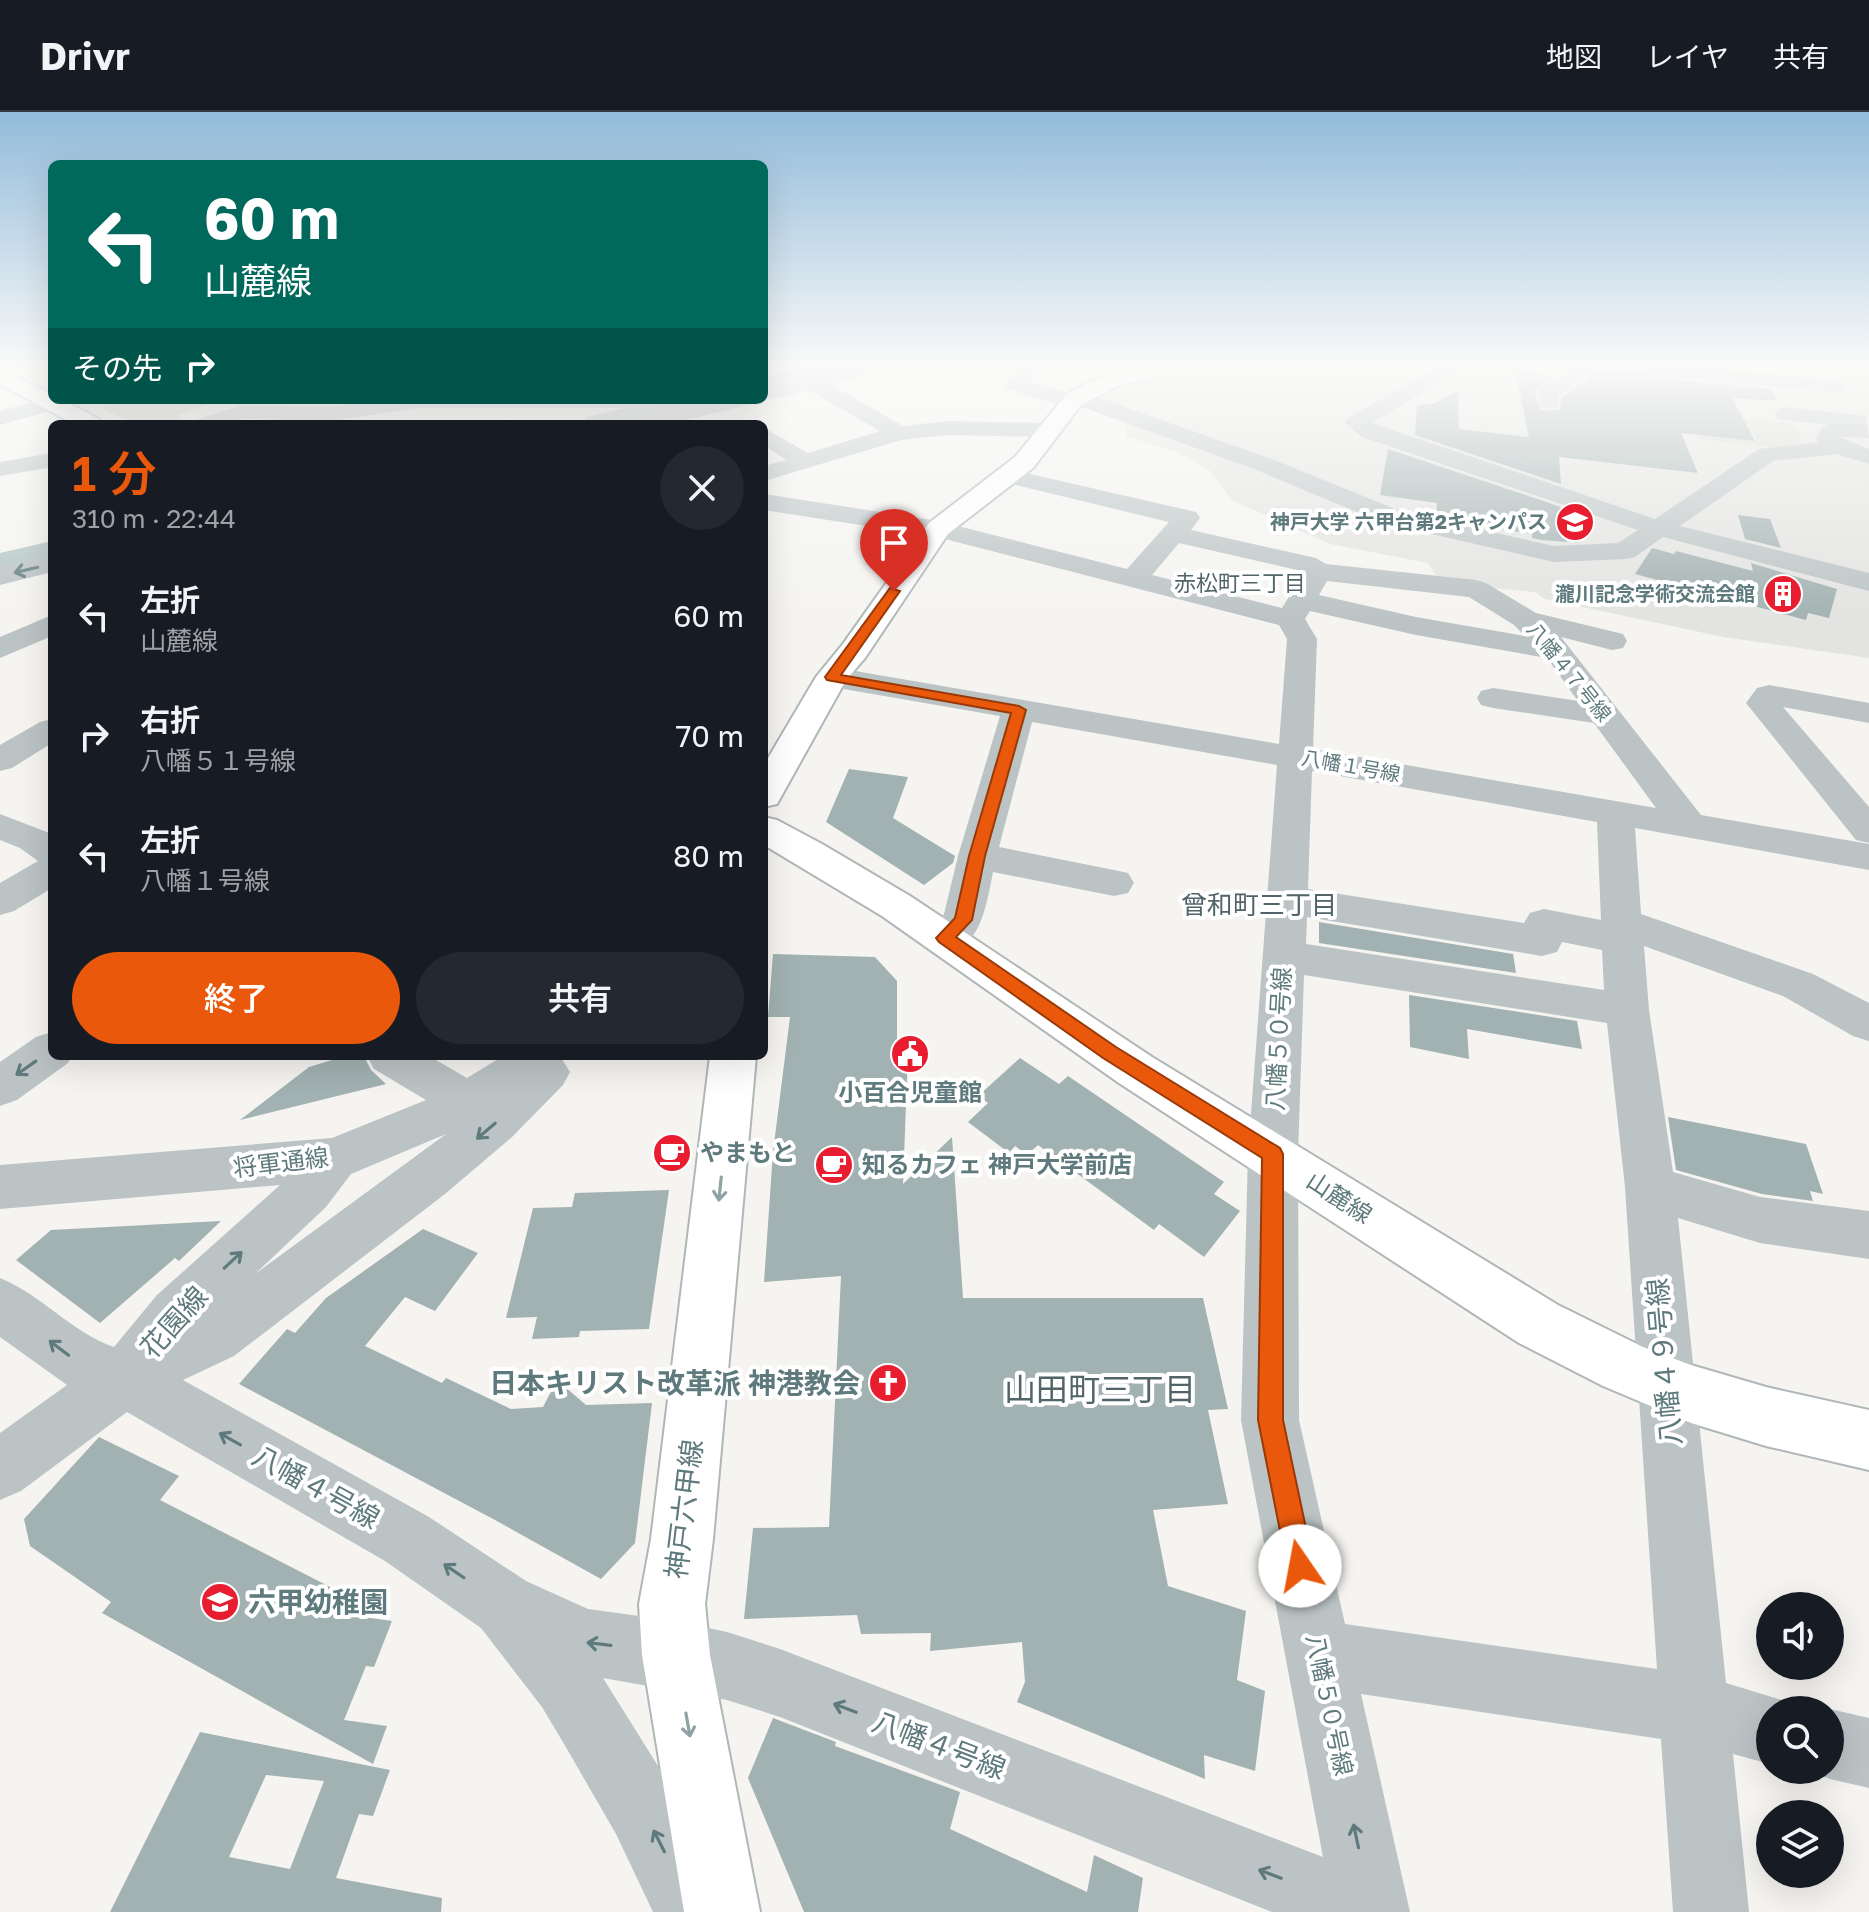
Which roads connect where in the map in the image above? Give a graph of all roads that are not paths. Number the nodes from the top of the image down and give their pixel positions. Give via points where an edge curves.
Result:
1 (792, 453) edge
2 (829, 453) edge
3 (886, 453) edge
4 (1033, 453) edge
5 (1231, 453) edge
6 (1433, 453) edge
7 (1777, 453) edge
8 (48, 461) edge
9 (804, 461) junction
10 (0, 469) edge
11 (865, 469) dead end
12 (768, 473) edge
13 (1008, 476) junction
14 (841, 485) dead end
15 (768, 503) edge
16 (805, 508) junction
17 (1657, 528) junction
18 (938, 529) junction
19 (1173, 534) junction
20 (48, 542) edge
21 (0, 552) edge
22 (48, 565) edge
23 (1319, 572) junction
24 (0, 576) edge
25 (1134, 578) junction
26 (1869, 582) edge
27 (1532, 607) junction
28 (1296, 609) junction
29 (48, 626) edge
30 (1612, 641) dead end
31 (0, 649) edge
32 (1557, 651) junction
33 (832, 677) junction
34 (1493, 698) dead end
35 (1019, 710) junction
36 (1869, 713) edge
37 (1605, 715) junction
38 (45, 739) edge
39 (1295, 756) junction
40 (0, 760) edge
41 (768, 789) edge
42 (1615, 813) junction
43 (0, 826) edge
44 (1689, 826) junction
45 (768, 831) edge
46 (1869, 831) edge
47 (48, 849) edge
48 (977, 856) junction
49 (1869, 857) edge
50 (48, 872) edge
51 (1114, 883) dead end
52 (1287, 900) junction
53 (0, 901) edge
54 (1622, 932) junction
55 (945, 938) junction
56 (1284, 956) junction
57 (1627, 1010) junction
58 (1869, 1024) edge
59 (48, 1053) edge
60 (397, 1060) edge
61 (531, 1060) edge
62 (557, 1060) edge
63 (733, 1060) edge
64 (0, 1087) edge
65 (467, 1101) junction
66 (1273, 1154) junction
67 (334, 1159) junction
68 (0, 1187) edge
69 (1650, 1187) junction
70 (372, 1219) junction
71 (1869, 1235) edge
72 (0, 1304) edge
73 (124, 1379) junction
74 (1666, 1385) junction
75 (1869, 1440) edge
76 (0, 1470) edge
77 (504, 1605) junction
78 (1318, 1654) junction
79 (676, 1655) junction
80 (1694, 1709) junction
81 (1756, 1725) edge
82 (1844, 1747) edge
83 (1869, 1753) edge
84 (692, 1912) edge
85 (722, 1912) edge
86 (1370, 1912) edge
87 (1711, 1912) edge

1 - 9 street
2 - 9 street
3 - 11 street
4 - 13 main road
5 - 17 street via 1392,517 1554,554 1625,551
6 - 17 street
7 - 17 street via 1767,454
8 - 10 street
9 - 12 street
13 - 18 main road
13 - 19 street via 1187,518
14 - 16 street
15 - 16 street
16 - 18 street
17 - 26 street
18 - 25 street
18 - 33 main road
19 - 23 street, 八幡４７号線 via 1306,564
19 - 25 street
20 - 21 street
22 -> 24 street
23 - 27 street, 八幡４７号線 via 1476,589
23 - 28 street
25 - 28 street
27 - 30 street
27 - 32 street, 八幡４７号線
28 - 32 street
28 - 39 street, 八幡５０号線 via 1302,639
29 - 31 street
32 - 37 street, 八幡４７号線
33 - 35 street, 八幡１号線
33 - 41 main road
34 - 37 street
35 - 39 street, 八幡１号線
35 - 48 street
36 - 46 street via 1769,695 1762,703
37 - 44 street, 八幡４７号線
38 - 40 street
39 - 42 street, 八幡１号線
39 - 52 street, 八幡５０号線
42 - 44 street, 八幡１号線
42 - 54 street, 八幡４９号線
43 - 47 street
44 - 49 street, 八幡１号線
45 - 55 main road, 山麓線 via 821,858
48 - 51 street
48 - 55 street via 963,920
50 - 53 street
52 - 54 street via 1542,941 1544,923
52 - 56 street, 八幡５０号線
54 - 57 street, 八幡４９号線
54 - 58 street via 1798,985
55 - 66 main road, 山麓線 via 1110,1052
56 - 57 street
56 - 66 street, 八幡５０号線
57 - 69 street, 八幡４９号線
59 -> 64 street
60 - 65 street
61 - 65 street, 将軍通線
62 -> 70 street via 495,1123
63 -> 79 main road, 神戸六甲線 via 672,1604
65 - 67 street, 将軍通線
66 - 74 main road, 山麓線 via 1490,1295
66 - 78 street, 八幡５０号線 via 1270,1420
67 - 68 street, 将軍通線
67 - 70 street via 366,1157 383,1171 383,1191
73 -> 67 street, 花園線 via 176,1313 308,1191
69 - 71 street via 1760,1220
69 - 74 street, 八幡４９号線
70 - 73 street via 214,1337
73 -> 72 street, 八幡４号線 via 78,1362
73 - 76 street, 花園線
77 -> 73 street, 八幡４号線 via 407,1539
74 - 75 main road, 山麓線 via 1774,1419
74 - 80 street, 八幡４９号線
79 -> 77 street, 八幡４号線 via 584,1642
84 -> 77 street, 八幡４号線 via 642,1808 592,1724
78 - 80 street
86 -> 78 street, 八幡５０号線
79 -> 85 main road, 神戸六甲線
86 -> 79 street, 八幡４号線 via 780,1683
80 - 81 street
80 - 87 street, 八幡４９号線
82 - 83 street

